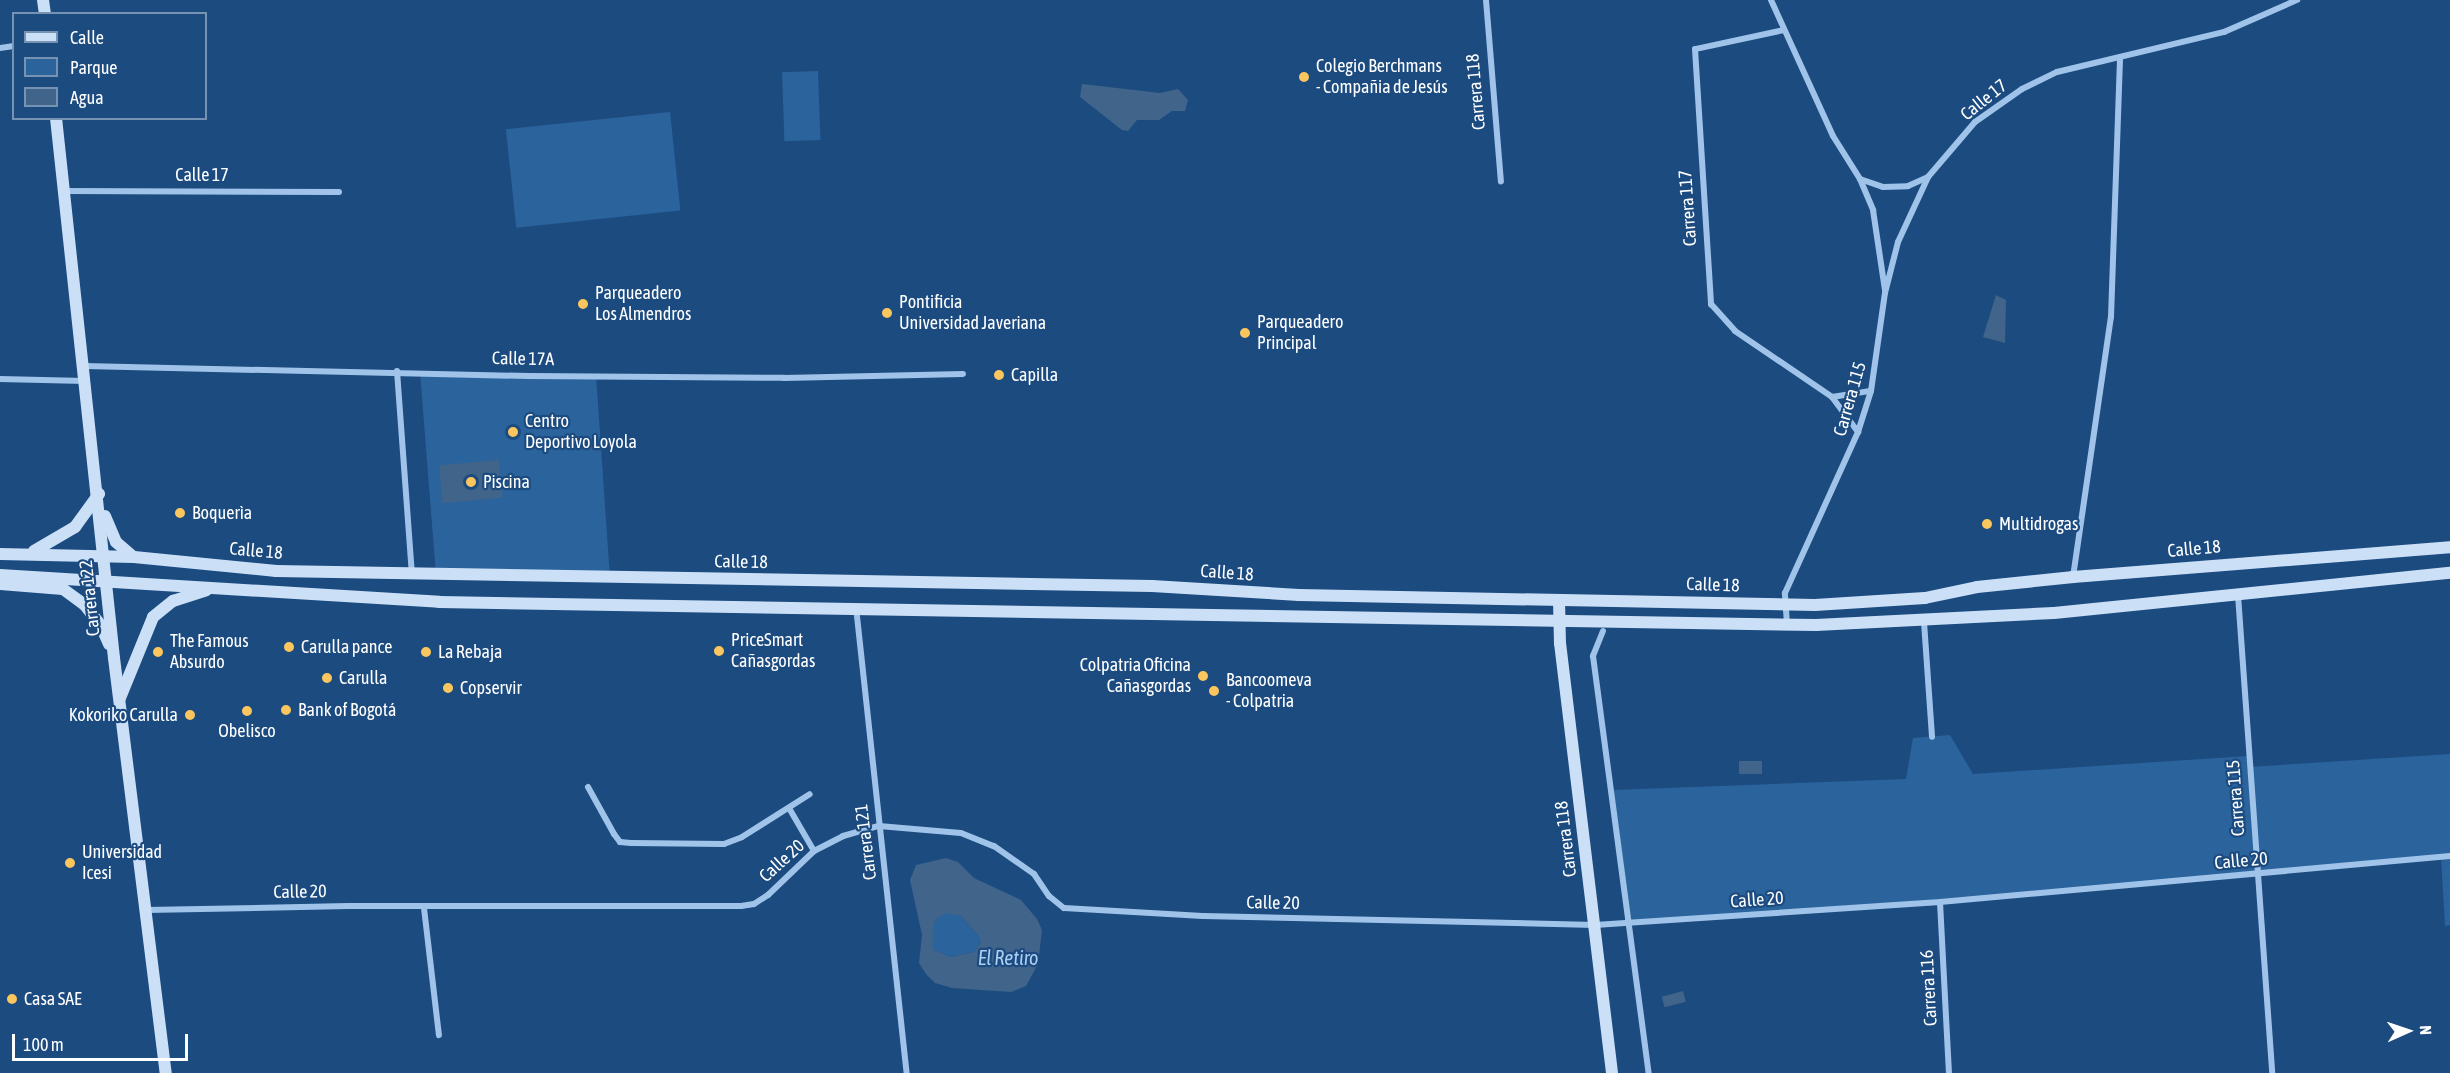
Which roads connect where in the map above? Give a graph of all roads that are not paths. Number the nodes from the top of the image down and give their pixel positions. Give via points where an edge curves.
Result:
1 (1486, 0) edge
2 (1771, 0) edge
3 (2297, 0) edge
4 (1784, 30) junction
5 (2120, 57) junction
6 (56, 120) edge
7 (1928, 177) junction
8 (1860, 179) junction
9 (1501, 182) dead end
10 (64, 191) junction
11 (339, 192) dead end
12 (1885, 293) junction
13 (84, 366) junction
14 (397, 372) junction
15 (963, 374) dead end
16 (0, 379) edge
17 (85, 381) junction
18 (1871, 391) junction
19 (1832, 397) junction
20 (1858, 432) junction
21 (99, 494) junction
22 (2450, 547) edge
23 (29, 553) junction
24 (0, 555) edge
25 (105, 556) junction
26 (134, 557) junction
27 (2450, 573) edge
28 (412, 574) junction
29 (0, 575) edge
30 (2073, 577) junction
31 (106, 581) junction
32 (0, 584) edge
33 (211, 588) junction
34 (2238, 593) junction
35 (1559, 600) junction
36 (1786, 605) junction
37 (856, 607) junction
38 (1559, 620) junction
39 (1924, 622) junction
40 (1787, 624) junction
41 (1603, 631) dead end
42 (114, 658) junction
43 (120, 699) junction
44 (1932, 737) dead end
45 (588, 787) dead end
46 (810, 794) dead end
47 (789, 808) junction
48 (879, 826) junction
49 (814, 851) junction
50 (2450, 856) edge
51 (2257, 875) junction
52 (1940, 902) junction
53 (424, 908) junction
54 (146, 910) junction
55 (1629, 923) junction
56 (1594, 925) junction
57 (439, 1035) dead end
58 (166, 1073) edge
59 (908, 1073) edge
60 (1612, 1073) edge
61 (1649, 1073) edge
62 (1949, 1073) edge
63 (2272, 1073) edge

1 - 9 street, Carrera 118
2 - 4 street
3 - 5 street, Calle 17 via 2224,32
4 - 8 street via 1833,136
4 - 19 street, Carrera 117 via 1695,48 1708,284 1711,304 1722,319
5 - 7 street, Calle 17 via 2057,72 2022,89 1975,122
5 - 30 street via 2111,317
6 - 10 main road, Carrera 122
7 - 8 street via 1908,186 1883,187
7 - 12 street, Carrera 115 via 1898,242
8 - 12 street via 1873,210
10 - 11 street, Calle 17
10 - 13 main road, Carrera 122
12 - 18 street, Carrera 115
13 - 14 street, Calle 17A
13 - 17 main road, Carrera 122
14 - 15 street, Calle 17A via 784,378
14 - 28 street
16 - 17 street
17 - 21 main road, Carrera 122
18 - 19 street
18 - 20 street, Carrera 115
19 - 20 street, Carrera 117
20 - 36 street, Carrera 115 via 1785,592
21 - 23 main road via 84,517 65,535
21 - 25 main road, Carrera 122
21 - 26 main road via 116,542
22 - 30 main road, Calle 18
23 - 24 main road, Calle 18
23 - 25 main road, Calle 18
25 - 26 main road, Calle 18
25 - 31 main road, Carrera 122
26 - 28 main road, Calle 18 via 276,571
27 - 34 main road, Calle 18
28 - 35 main road, Calle 18 via 1152,586 1299,595
29 - 31 main road, Calle 18
30 - 36 main road, Calle 18 via 1977,587 1925,598
31 - 33 main road, Calle 18
31 - 42 main road, Carrera 122
32 - 42 main road via 69,592 101,626
33 - 37 main road, Calle 18 via 417,602
33 - 43 main road via 173,601 153,617
34 - 39 main road, Calle 18
34 - 51 street, Carrera 115
35 - 36 main road, Calle 18
35 - 38 main road, Carrera 118
36 - 40 street, Carrera 115
37 - 38 main road, Calle 18
37 - 48 street, Carrera 121
38 - 40 main road, Calle 18
38 - 56 main road, Carrera 118
39 - 40 main road, Calle 18
39 - 44 street
41 - 55 street via 1593,656
42 - 43 main road, Carrera 122
43 - 54 main road, Carrera 122
45 - 47 street via 620,842 724,844
46 - 47 street
47 - 49 street
48 - 49 street, Calle 20 via 843,836
48 - 56 street, Calle 20 via 962,833 994,846 1034,874 1049,896 1064,908 1203,916
48 - 59 street, Carrera 121
49 - 53 street, Calle 20 via 768,895 754,904 741,906
50 - 51 street, Calle 20
51 - 52 street, Calle 20
51 - 63 street, Carrera 115
52 - 55 street, Calle 20
52 - 62 street, Carrera 116
53 - 54 street, Calle 20
53 - 57 street
54 - 58 main road, Carrera 122
55 - 56 street, Calle 20
55 - 61 street
56 - 60 main road, Carrera 118

